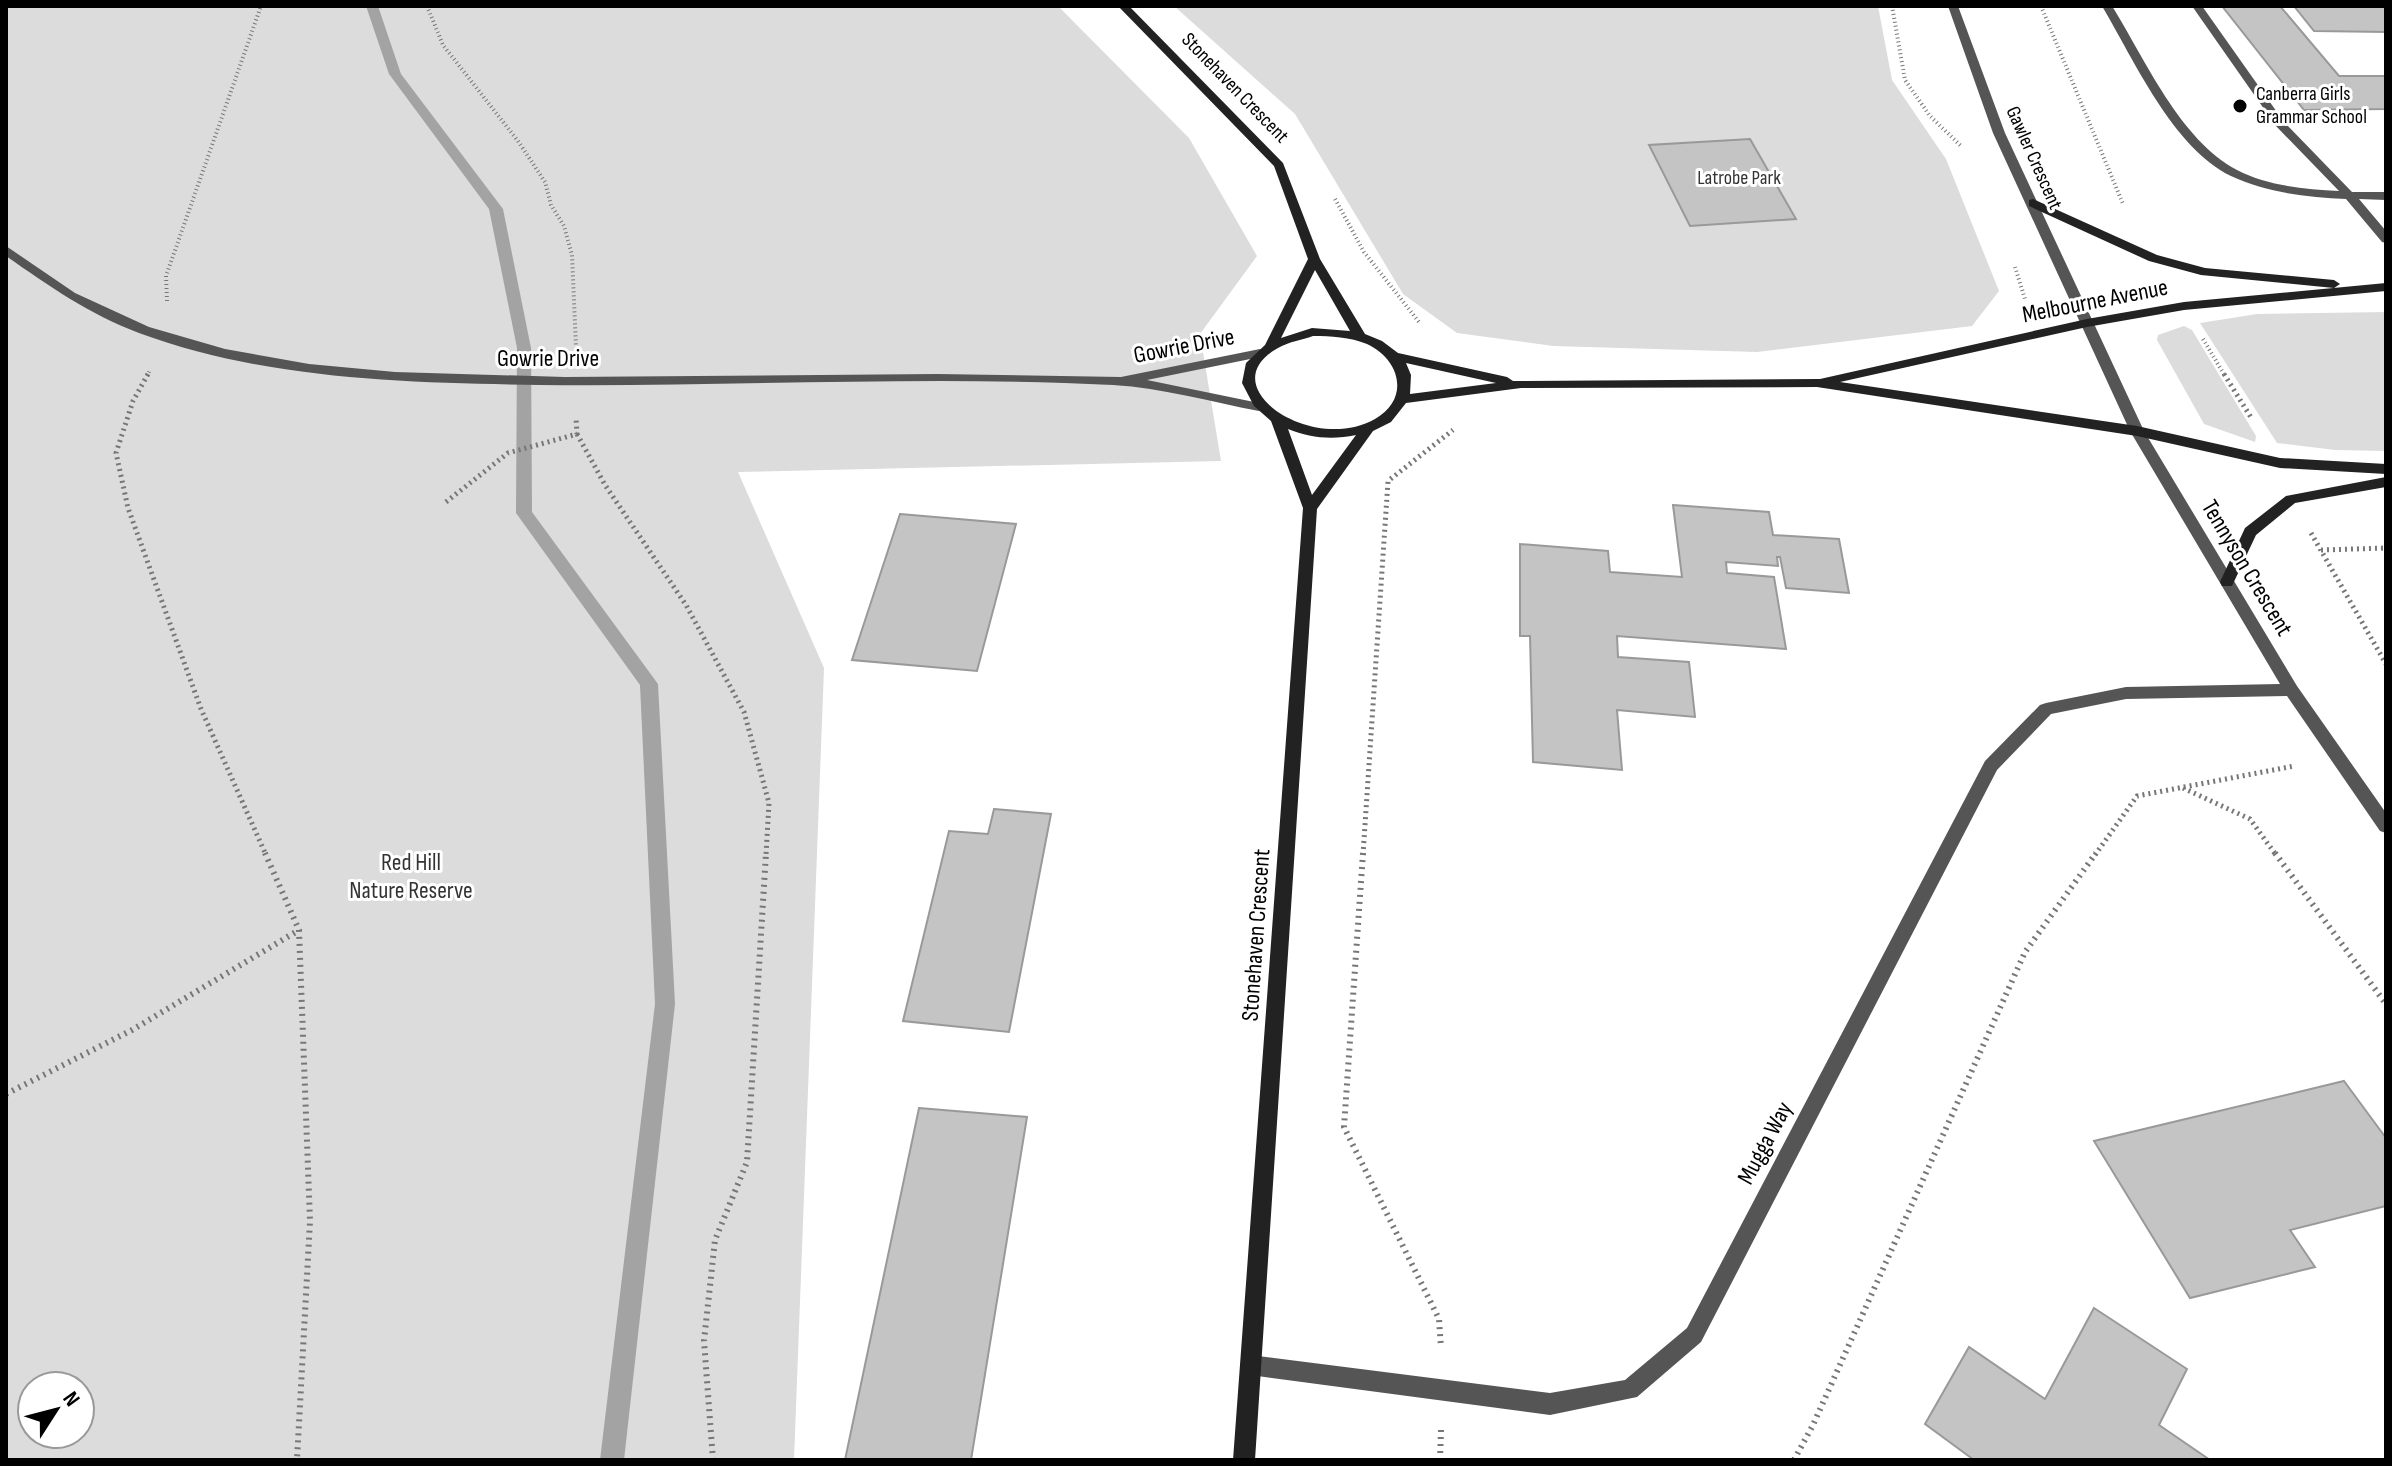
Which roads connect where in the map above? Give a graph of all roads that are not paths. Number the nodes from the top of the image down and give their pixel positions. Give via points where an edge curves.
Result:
1 (1123, 6) edge
2 (1953, 6) edge
3 (2107, 6) edge
4 (2197, 6) edge
5 (2350, 196) junction
6 (2386, 196) edge
7 (2033, 203) junction
8 (2386, 239) edge
9 (6, 250) edge
10 (1314, 259) junction
11 (2386, 287) edge
12 (2371, 288) junction
13 (2087, 323) junction
14 (1360, 337) junction
15 (1266, 349) junction
16 (1395, 357) junction
17 (1117, 381) junction
18 (1817, 383) junction
19 (1521, 384) junction
20 (1404, 399) junction
21 (1259, 407) junction
22 (1278, 421) junction
23 (1367, 429) junction
24 (2137, 431) junction
25 (2386, 469) edge
26 (2386, 482) edge
27 (1310, 508) junction
28 (2227, 582) junction
29 (2291, 690) junction
30 (2386, 826) edge
31 (1250, 1365) junction
32 (1244, 1460) edge

1 - 10 main road, Stonehaven Crescent via 1279,165
2 - 7 street, Gawler Crescent via 1999,133
3 - 5 street via 2186,131 2215,161 2272,188
4 - 5 street via 2280,124
5 - 6 street
5 - 8 street
7 - 12 main road via 2128,248 2205,272
7 - 13 street, Gawler Crescent
9 - 17 street, Gowrie Drive via 83,304 218,352 293,365 441,380
10 - 14 main road, Stonehaven Crescent
10 - 15 main road
11 - 12 main road, Melbourne Avenue
12 - 13 main road, Melbourne Avenue via 2184,306
13 - 18 main road, Melbourne Avenue
13 - 24 street, Tennyson Crescent
14 - 15 main road via 1312,332
14 - 16 main road
15 - 17 street, Gowrie Drive
15 - 21 main road via 1248,377
16 - 19 main road, Melbourne Avenue
16 - 20 main road via 1404,371
17 - 21 street, Gowrie Drive
18 - 19 main road, Melbourne Avenue
18 - 24 main road, Melbourne Avenue
19 - 20 main road, Melbourne Avenue
20 - 23 main road via 1384,421
21 - 22 main road
22 - 23 main road via 1322,434
22 - 27 main road, Stonehaven Crescent
23 - 27 main road
24 - 25 main road, Melbourne Avenue via 2280,463
24 - 28 street, Tennyson Crescent
26 - 28 main road via 2291,499 2250,532
27 - 31 main road, Stonehaven Crescent
28 - 29 street, Tennyson Crescent
29 - 30 street, Tennyson Crescent
29 - 31 street, Mugga Way via 2126,693 2046,709 1991,766 1694,1335 1630,1390 1550,1404
31 - 32 main road

